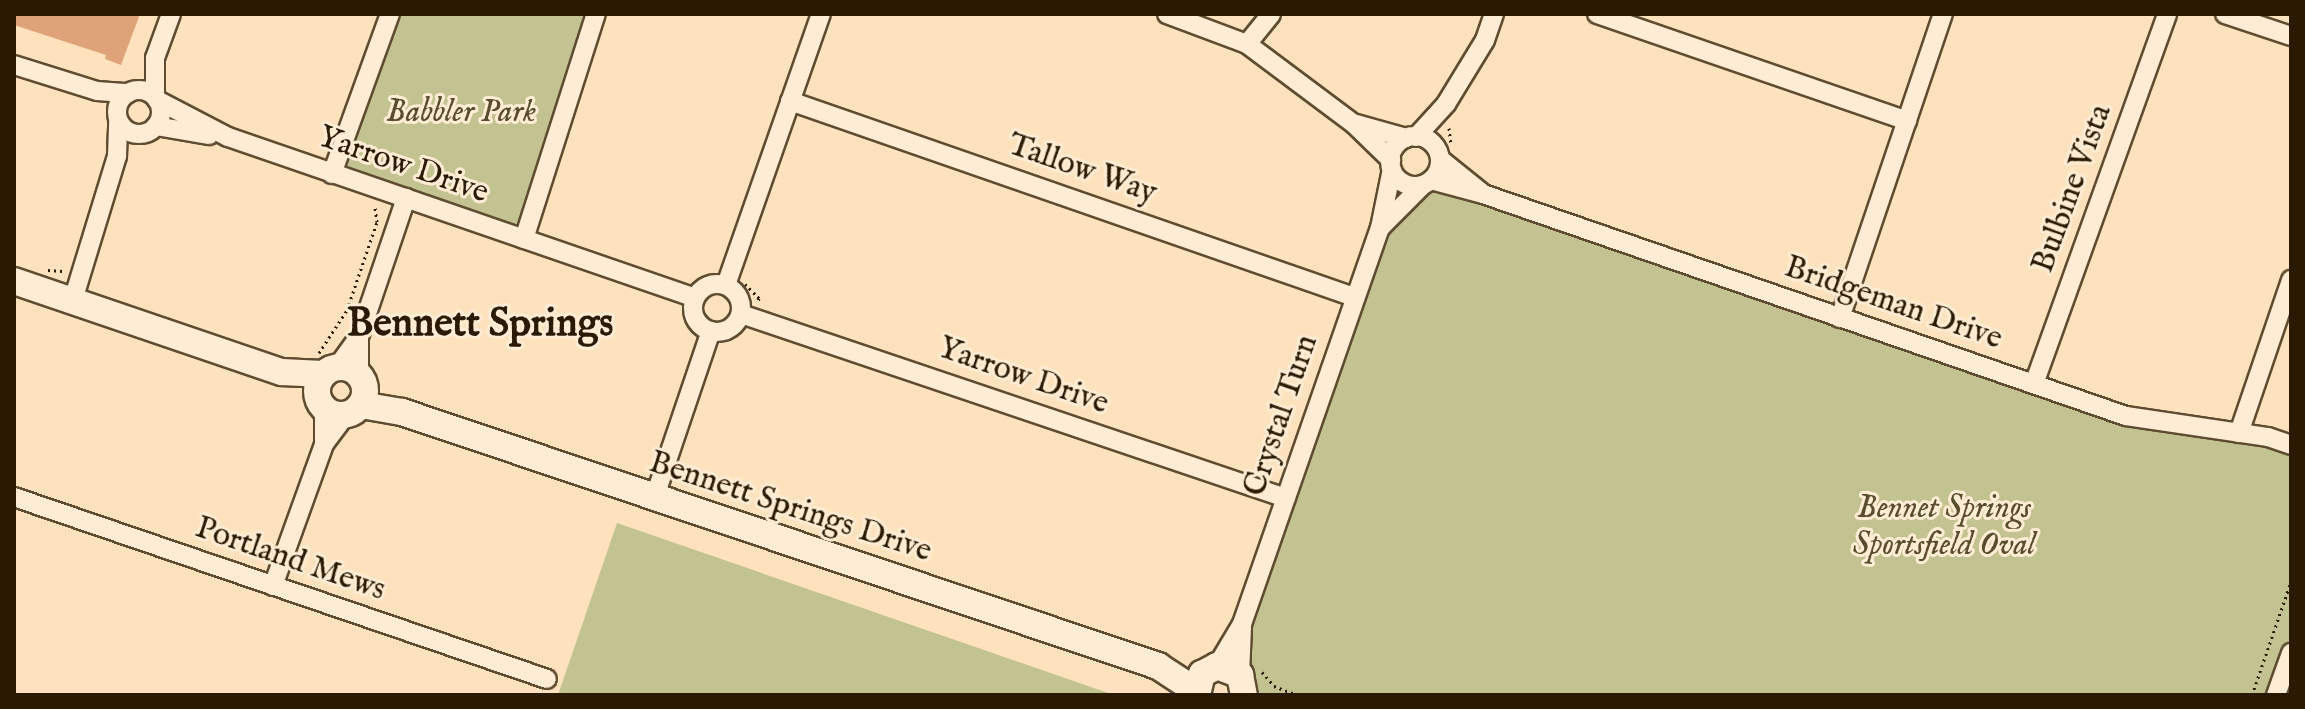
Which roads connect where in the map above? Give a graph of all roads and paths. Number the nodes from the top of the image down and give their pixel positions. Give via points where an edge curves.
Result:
1 (171, 14) edge
2 (390, 14) edge
3 (596, 14) edge
4 (821, 14) edge
5 (1167, 14) edge
6 (1271, 14) edge
7 (1494, 14) edge
8 (1597, 14) edge
9 (1943, 14) edge
10 (2167, 14) edge
11 (2225, 14) edge
12 (2291, 36) edge
13 (1247, 44) junction
14 (155, 58) junction
15 (14, 65) edge
16 (48, 77) junction
17 (129, 92) junction
18 (156, 99) junction
19 (790, 101) junction
20 (118, 119) junction
21 (1907, 121) junction
22 (1354, 124) junction
23 (151, 129) junction
24 (228, 137) junction
25 (1424, 145) junction
26 (1391, 164) junction
27 (332, 174) junction
28 (1427, 183) junction
29 (365, 185) junction
30 (1483, 194) junction
31 (406, 198) junction
32 (96, 227) junction
33 (1380, 228) junction
34 (524, 239) junction
35 (2291, 280) edge
36 (14, 281) edge
37 (726, 285) junction
38 (1354, 297) junction
39 (695, 298) junction
40 (73, 300) junction
41 (741, 314) junction
42 (1840, 318) junction
43 (711, 331) junction
44 (2034, 384) junction
45 (340, 387) junction
46 (2239, 433) junction
47 (2291, 445) edge
48 (14, 497) edge
49 (1286, 498) junction
50 (654, 499) junction
51 (2291, 582) edge
52 (273, 586) junction
53 (2291, 653) edge
54 (547, 679) dead end
55 (1237, 683) edge
56 (1298, 695) edge
57 (2252, 695) edge
58 (2276, 695) edge

1 - 14 street
2 - 27 street
3 - 34 street
4 - 19 street
5 - 13 street
6 - 13 street
7 - 25 street via 1485,40
8 - 21 street
9 - 21 street
10 - 44 street, Bulbine Vista
11 - 12 street
13 - 22 street
14 - 17 street
14 - 18 street
15 - 16 street
16 - 17 street via 97,91
16 - 20 street
17 - 18 street via 141,90
17 - 20 street via 119,101
18 - 23 street via 161,113
18 - 24 street
19 - 37 street
19 - 38 street, Tallow Way
20 - 23 street via 130,132
20 - 32 street via 117,156
21 - 42 street
22 - 25 street
22 - 26 street, Bridgeman Drive
23 - 24 street
23 - 32 street via 128,157 111,204
24 - 27 street, Yarrow Drive
25 - 26 street via 1395,147
25 - 28 street
25 - 30 street
26 - 28 street, Bridgeman Drive via 1401,181
26 - 33 street, Crystal Turn
27 - 29 street, Yarrow Drive
28 - 30 street, Bridgeman Drive
28 - 33 street
29 - 31 street, Yarrow Drive
29 - 45 path via 362,192 377,211 377,222 347,310
30 - 42 street, Bridgeman Drive
31 - 34 street, Yarrow Drive
31 - 45 street
32 - 40 street
33 - 38 street, Crystal Turn
34 - 39 street, Yarrow Drive
35 - 46 street
36 - 40 street, Bennett Springs Drive
37 - 39 street via 708,286
37 - 41 street via 739,297
38 - 49 street, Crystal Turn
39 - 43 street via 697,322
40 - 45 street, Bennett Springs Drive
41 - 43 street via 726,331
41 - 49 street, Yarrow Drive
42 - 44 street, Bridgeman Drive
43 - 50 street
44 - 46 street, Bridgeman Drive via 2126,416
45 - 50 street, Bennett Springs Drive
45 - 52 street
46 - 47 street, Bridgeman Drive
48 - 52 street, Portland Mews
49 - 55 street, Crystal Turn via 1242,624
50 - 55 street, Bennett Springs Drive via 1158,666
51 - 57 path
52 - 54 street, Portland Mews
53 - 58 street
55 - 56 path

